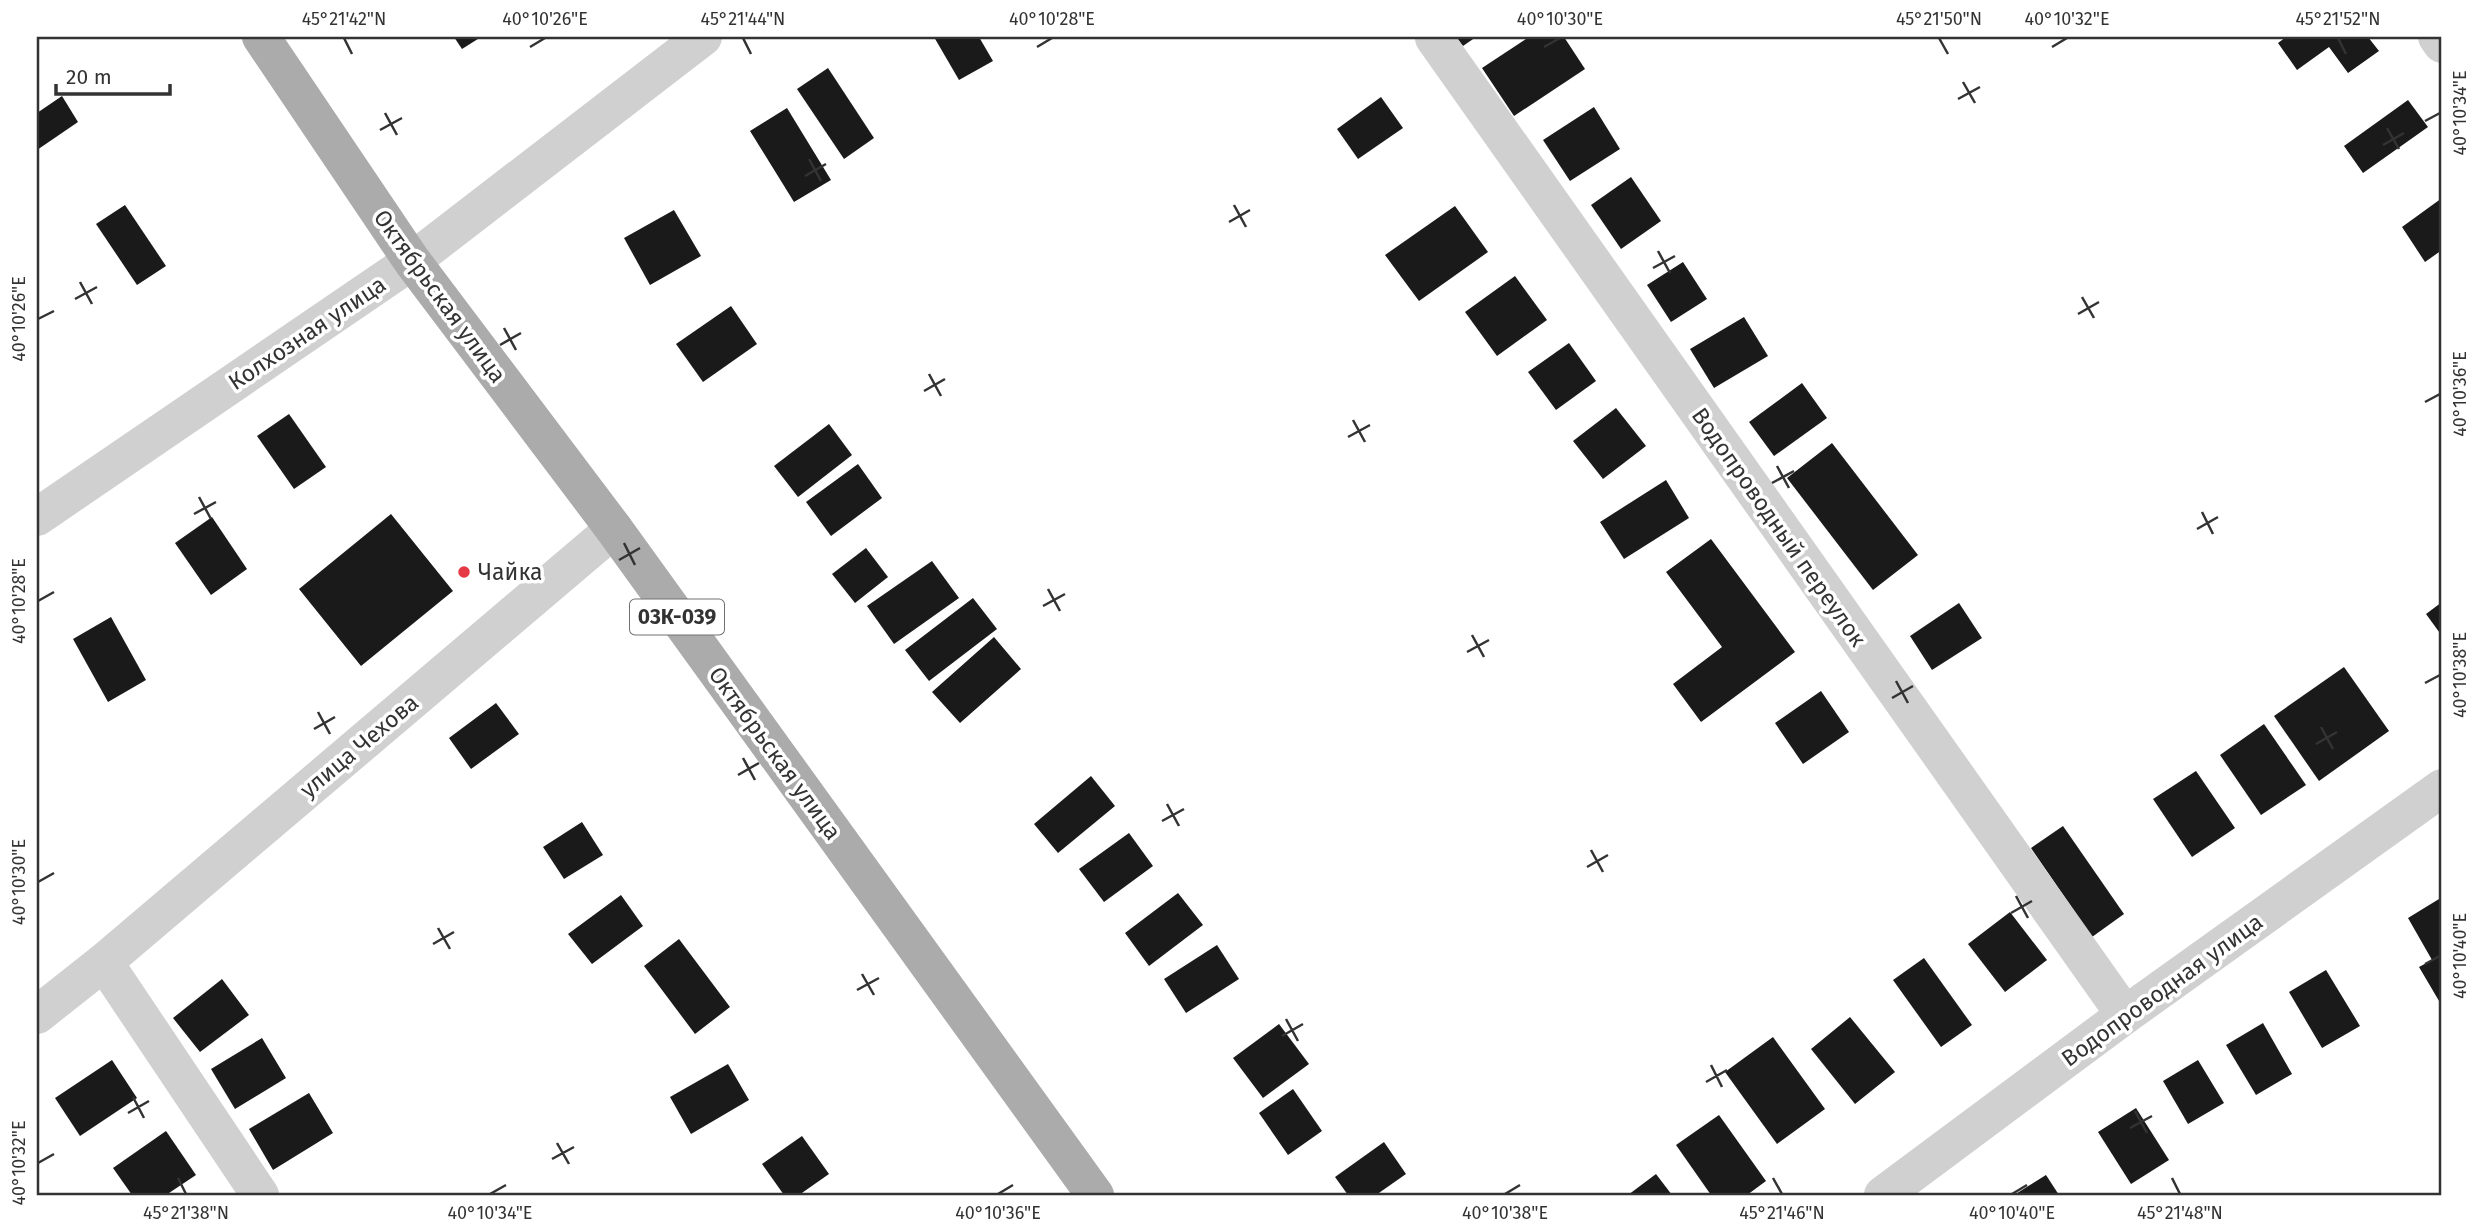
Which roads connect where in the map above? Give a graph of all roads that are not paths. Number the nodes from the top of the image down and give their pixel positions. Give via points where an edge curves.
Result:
1 (261, 37) edge
2 (703, 37) edge
3 (2437, 37) edge
4 (1434, 38) edge
5 (2442, 44) edge
6 (412, 261) junction
7 (37, 517) edge
8 (614, 529) junction
9 (2442, 788) edge
10 (104, 962) junction
11 (37, 1015) edge
12 (2124, 1015) junction
13 (260, 1195) edge
14 (1095, 1195) edge
15 (1883, 1195) edge

1 - 6 main road, Октябрьская улица / 03К-039
2 - 6 street, Колхозная улица
3 - 5 street
4 - 12 street, Водопроводный переулок
6 - 7 street, Колхозная улица
6 - 8 main road, Октябрьская улица / 03К-039
8 - 10 street, улица Чехова
8 - 14 main road, Октябрьская улица / 03К-039
9 - 12 street, Водопроводная улица
10 - 11 street, улица Чехова
10 - 13 street
12 - 15 street, Водопроводная улица

